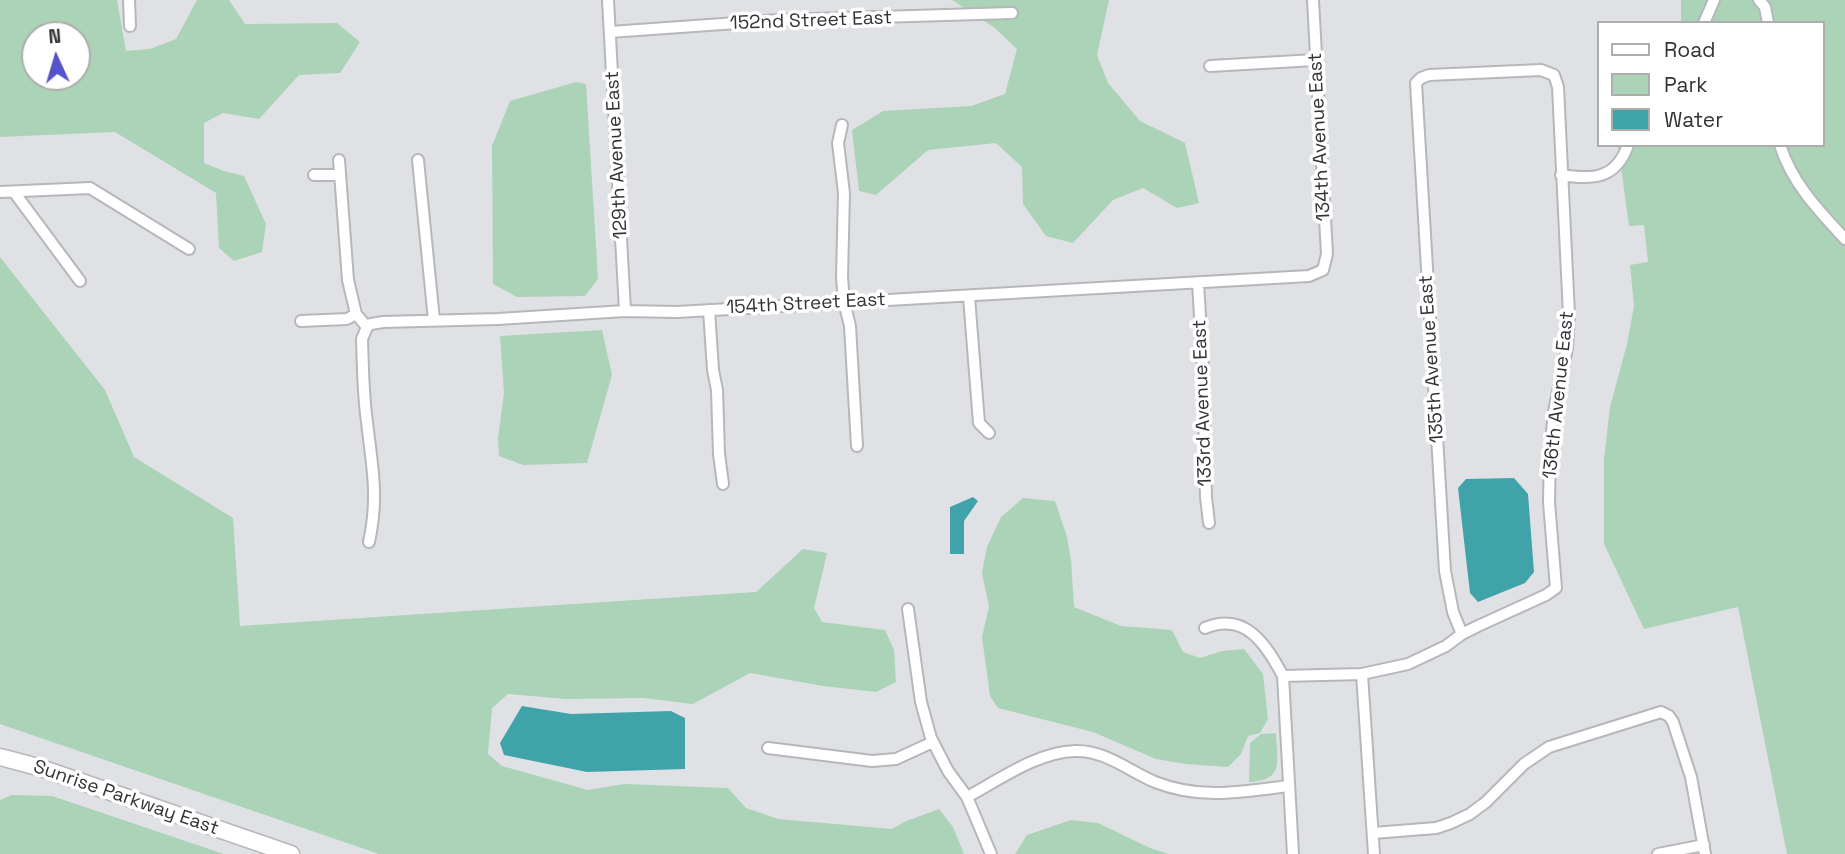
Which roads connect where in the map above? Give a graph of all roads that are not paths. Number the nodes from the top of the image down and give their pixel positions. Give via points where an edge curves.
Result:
1 (129, 0) edge
2 (608, 0) edge
3 (1313, 0) edge
4 (1714, 0) edge
5 (1759, 0) edge
6 (1012, 13) dead end
7 (1705, 21) edge
8 (1768, 21) edge
9 (130, 26) dead end
10 (610, 32) junction
11 (1315, 60) junction
12 (1210, 66) dead end
13 (1554, 77) joint
14 (842, 125) dead end
15 (1627, 147) edge
16 (1781, 147) edge
17 (338, 160) dead end
18 (418, 160) dead end
19 (340, 174) junction
20 (314, 175) dead end
21 (1561, 175) junction
22 (0, 192) edge
23 (15, 192) junction
24 (1845, 239) edge
25 (189, 249) dead end
26 (1320, 273) joint
27 (80, 281) dead end
28 (1198, 282) junction
29 (969, 297) junction
30 (844, 302) junction
31 (709, 310) junction
32 (625, 311) junction
33 (356, 314) junction
34 (434, 320) junction
35 (301, 321) dead end
36 (367, 327) junction
37 (989, 433) dead end
38 (857, 446) dead end
39 (723, 484) dead end
40 (1209, 523) dead end
41 (369, 542) dead end
42 (908, 609) dead end
43 (1205, 628) dead end
44 (1462, 634) junction
45 (1362, 674) junction
46 (1283, 676) junction
47 (933, 742) junction
48 (768, 748) dead end
49 (0, 757) edge
50 (1288, 786) junction
51 (967, 797) junction
52 (1373, 833) junction
53 (1704, 849) edge
54 (291, 854) edge
55 (991, 854) edge
56 (1293, 854) edge
57 (1374, 854) edge
58 (1658, 854) edge

1 - 9 street
2 - 10 street, 129th Avenue East
3 - 11 street, 134th Avenue East
4 - 7 street
5 - 8 street
6 - 10 street, 152nd Street East via 779,20
10 - 32 street, 129th Avenue East
11 - 12 street
11 - 26 street, 134th Avenue East via 1326,247
13 - 21 street, 136th Avenue East
13 - 44 street, 135th Avenue East via 1541,70 1429,75 1417,81 1445,571
14 - 30 street via 838,143 844,193
15 - 21 street via 1611,172 1584,178
16 - 24 street via 1792,177
17 - 19 street
18 - 34 street
19 - 20 street
19 - 33 street via 348,280
21 - 44 street, 136th Avenue East via 1569,315 1550,451 1556,588
22 - 23 street
23 - 25 street via 90,188
23 - 27 street
26 - 28 street, 154th Street East
28 - 29 street, 154th Street East
28 - 40 street, 133rd Avenue East
29 - 30 street, 154th Street East
29 - 37 street via 979,423
30 - 31 street, 154th Street East
30 - 38 street via 850,326
31 - 32 street, 154th Street East
31 - 39 street
32 - 34 street, 154th Street East
33 - 35 street via 348,319
33 - 36 street
34 - 36 street, 154th Street East
36 - 41 street via 362,339 376,501
42 - 47 street via 921,702
43 - 46 street via 1228,623 1247,629 1270,653
44 - 45 street via 1420,660
45 - 46 street
45 - 52 street
46 - 50 street
47 - 48 street via 896,759 872,761
47 - 51 street
49 - 54 street, Sunrise Parkway East
50 - 51 street via 1198,794 1156,782 1098,754 1075,751 1034,762
50 - 56 street
51 - 55 street
52 - 53 street via 1451,823 1478,808 1549,747 1657,712 1673,722 1688,765
52 - 57 street
53 - 58 street

